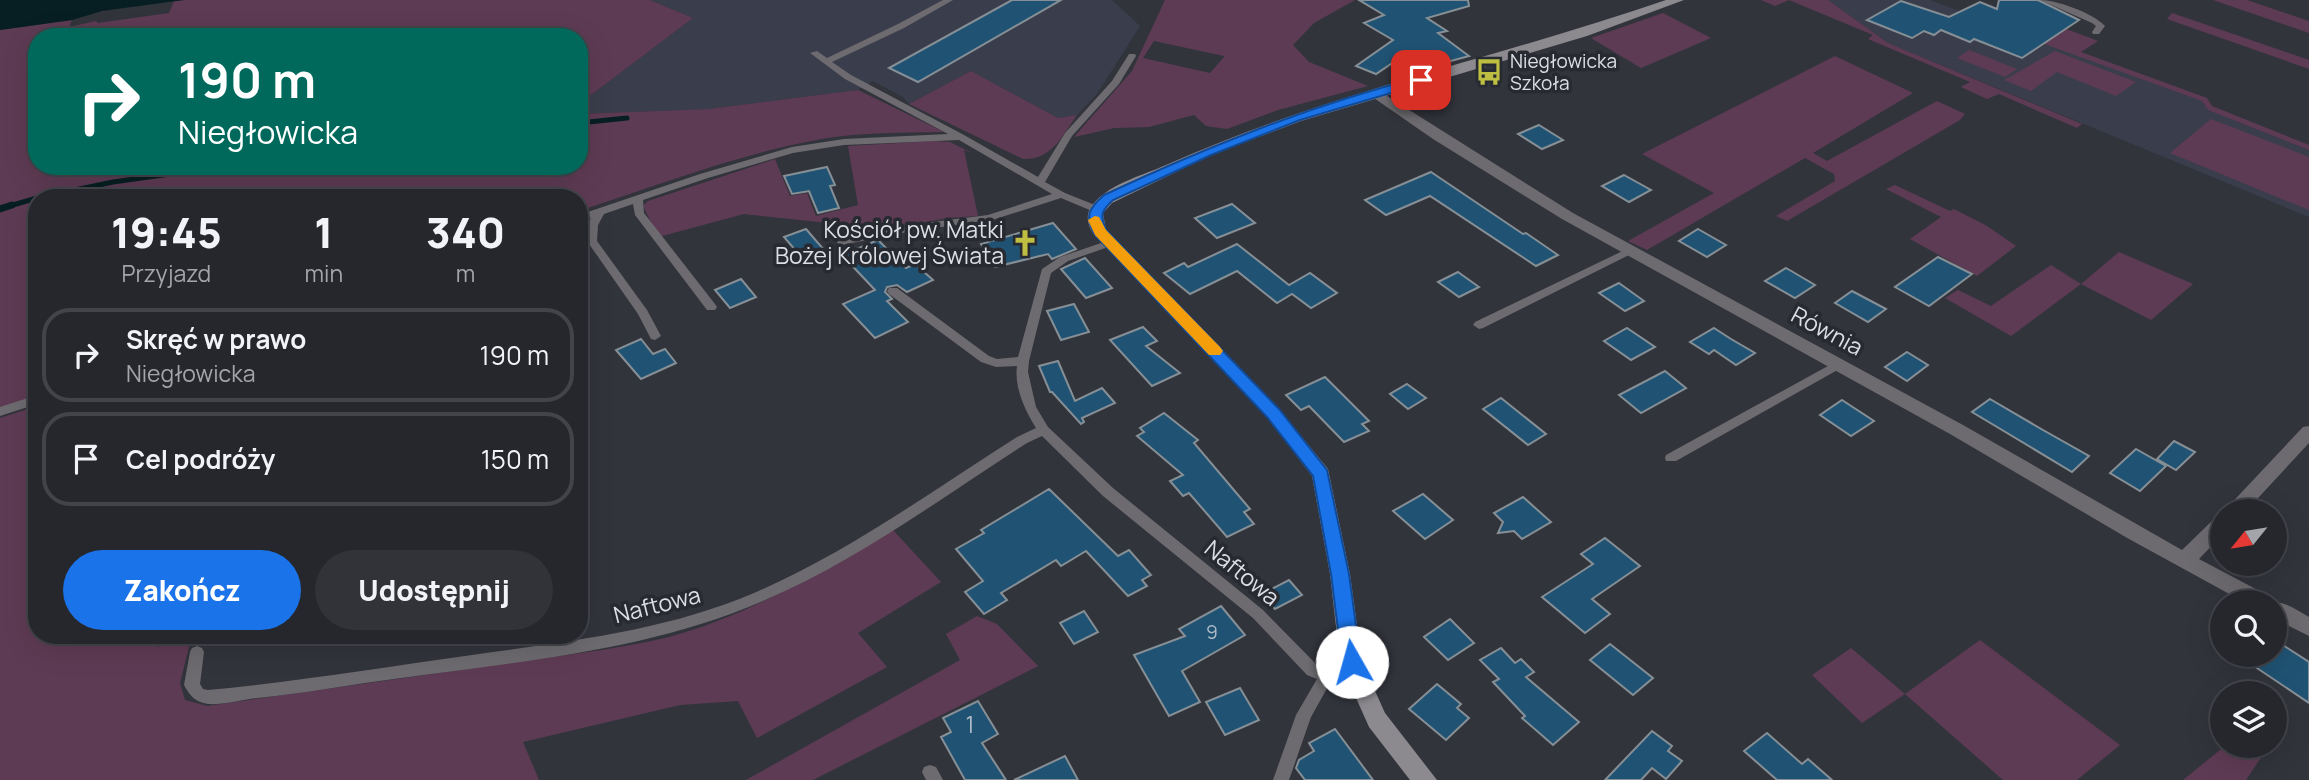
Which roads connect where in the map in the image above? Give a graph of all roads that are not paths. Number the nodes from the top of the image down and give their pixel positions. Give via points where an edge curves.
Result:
1 (948, 0) edge
2 (1678, 0) edge
3 (2044, 0) edge
4 (2096, 32) dead end
5 (814, 53) dead end
6 (1132, 56) dead end
7 (825, 62) junction
8 (1376, 93) junction
9 (961, 137) junction
10 (1040, 182) junction
11 (1061, 195) junction
12 (638, 200) junction
13 (1096, 209) junction
14 (599, 213) junction
15 (588, 216) edge
16 (842, 242) dead end
17 (1110, 243) junction
18 (1630, 250) junction
19 (893, 291) dead end
20 (711, 307) dead end
21 (1479, 325) dead end
22 (655, 336) dead end
23 (1023, 361) junction
24 (1837, 365) junction
25 (28, 402) edge
26 (0, 412) edge
27 (1044, 430) junction
28 (2309, 432) edge
29 (1671, 458) dead end
30 (2245, 499) edge
31 (2210, 535) edge
32 (2185, 560) junction
33 (2240, 590) edge
34 (2287, 615) edge
35 (2309, 627) edge
36 (588, 643) edge
37 (582, 644) edge
38 (197, 652) dead end
39 (1326, 676) junction
40 (1357, 679) junction
41 (1281, 780) edge
42 (1426, 780) edge

1 - 7 lane
2 - 8 street via 1572,37
3 - 4 lane via 2095,21 2101,28
5 - 7 lane
6 - 10 lane via 1116,82 1068,135
7 - 9 lane
8 - 13 street via 1219,147 1118,192
8 - 18 street, Równia via 1502,176
9 - 10 lane
9 - 12 lane via 820,145 760,159
10 - 11 lane
11 - 13 lane
11 - 16 lane via 989,218
12 - 14 lane
12 - 20 lane via 639,213
13 - 17 street via 1095,223
14 - 15 lane
14 - 22 lane via 592,241
17 - 23 lane, Naftowa via 1058,261 1046,271
17 - 40 street via 1273,413 1321,474
18 - 21 lane
18 - 24 street, Równia
19 - 23 lane via 985,359
23 - 27 lane, Naftowa via 1026,396
24 - 29 lane
24 - 32 street, Równia
25 - 26 lane
27 - 36 lane, Naftowa via 811,571 740,604 657,631
27 - 39 lane, Naftowa via 1108,492 1258,614 1304,664
28 - 30 street
31 - 32 street
32 - 33 street, Równia
34 - 35 street
37 - 38 lane, Naftowa via 208,697 191,685
39 - 40 lane
39 - 41 lane via 1304,715
40 - 42 street via 1377,720

